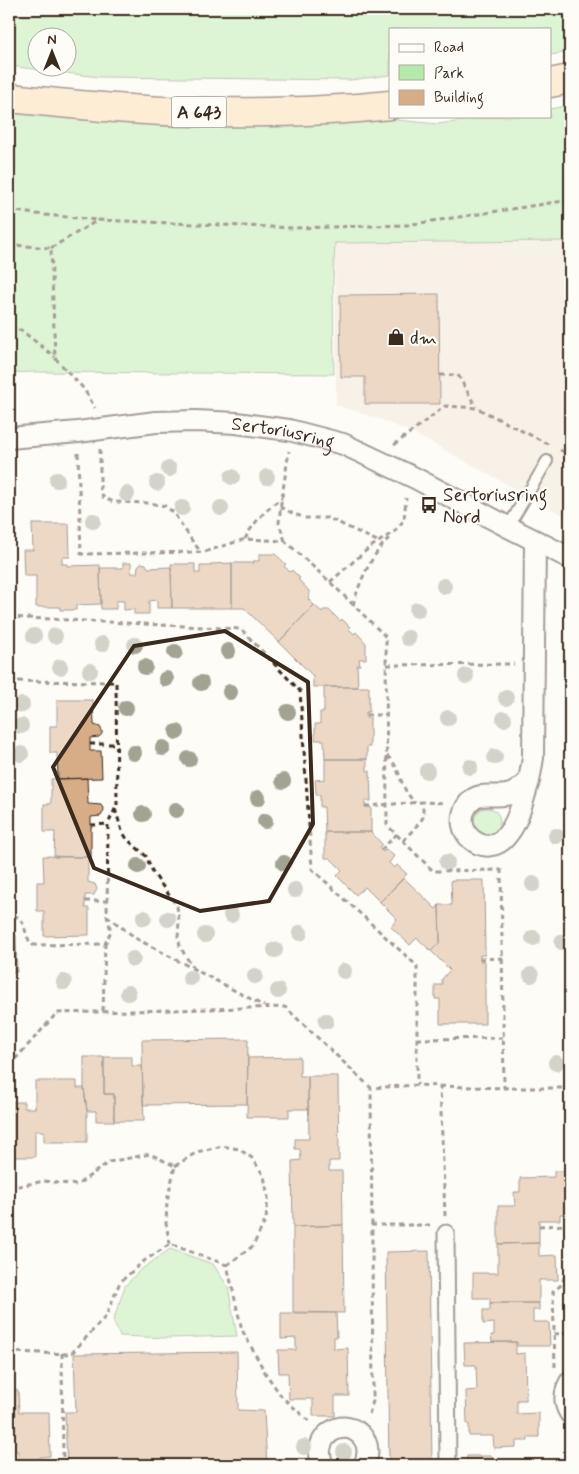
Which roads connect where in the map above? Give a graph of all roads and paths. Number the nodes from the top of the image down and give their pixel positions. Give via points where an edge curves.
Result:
1 (570, 79) edge
2 (552, 83) edge
3 (9, 98) edge
4 (389, 105) edge
5 (570, 200) edge
6 (9, 210) edge
7 (98, 220) junction
8 (9, 243) edge
9 (51, 248) junction
10 (9, 331) edge
11 (55, 358) junction
12 (440, 375) dead end
13 (477, 408) junction
14 (103, 429) junction
15 (289, 430) junction
16 (78, 432) junction
17 (9, 438) edge
18 (570, 455) edge
19 (375, 459) junction
20 (547, 461) dead end
21 (415, 478) junction
22 (282, 498) junction
23 (280, 507) junction
24 (508, 527) junction
25 (394, 532) junction
26 (245, 539) junction
27 (285, 541) junction
28 (535, 541) junction
29 (379, 542) junction
30 (202, 552) junction
31 (570, 558) edge
32 (330, 582) junction
33 (353, 605) junction
34 (9, 617) edge
35 (535, 664) junction
36 (387, 665) junction
37 (9, 681) edge
38 (366, 715) dead end
39 (387, 715) junction
40 (90, 744) dead end
41 (116, 744) junction
42 (387, 756) junction
43 (529, 781) junction
44 (423, 802) junction
45 (415, 803) junction
46 (387, 804) junction
47 (468, 804) junction
48 (365, 806) dead end
49 (115, 808) junction
50 (108, 824) junction
51 (91, 825) dead end
52 (397, 834) junction
53 (403, 841) junction
54 (499, 843) junction
55 (381, 850) dead end
56 (501, 870) junction
57 (107, 901) junction
58 (85, 902) dead end
59 (9, 914) edge
60 (107, 916) junction
61 (105, 944) junction
62 (503, 958) junction
63 (480, 959) dead end
64 (195, 970) junction
65 (266, 1007) junction
66 (103, 1011) junction
67 (504, 1038) junction
68 (417, 1040) junction
69 (9, 1066) edge
70 (417, 1086) junction
71 (440, 1086) junction
72 (371, 1088) junction
73 (504, 1088) junction
74 (570, 1088) edge
75 (175, 1166) junction
76 (9, 1188) edge
77 (372, 1225) junction
78 (570, 1225) edge
79 (539, 1226) dead end
80 (446, 1229) junction
81 (170, 1244) junction
82 (570, 1263) edge
83 (227, 1265) junction
84 (570, 1333) edge
85 (554, 1334) junction
86 (9, 1352) edge
87 (62, 1354) junction
88 (563, 1378) edge
89 (570, 1413) edge
90 (362, 1437) junction
91 (324, 1438) junction
92 (63, 1465) edge
93 (323, 1465) edge
94 (364, 1465) edge
95 (448, 1465) edge

1 - 2 highway
3 - 4 highway, A 643 via 195,112 278,112
5 - 7 path via 406,225 294,228
6 - 7 path
7 - 9 path
8 - 9 path
9 - 11 path
10 - 11 path via 21,330
11 - 14 path via 84,389
12 - 13 path via 458,375
13 - 18 path
13 - 19 path via 446,406
14 - 15 street, Sertoriusring via 196,421 236,422
14 - 16 street, Sertoriusring
14 - 30 path via 100,488 103,497 113,502 165,506
15 - 19 street, Sertoriusring via 343,444
15 - 22 path
16 - 17 street, Sertoriusring
16 - 30 path via 81,554
19 - 21 street, Sertoriusring
20 - 24 lane
21 - 24 street, Sertoriusring
21 - 25 path via 406,494 404,520
22 - 23 path
22 - 26 path via 250,529
23 - 27 path via 279,523
23 - 29 path via 306,518 327,518
24 - 28 street, Sertoriusring
25 - 29 path
25 - 33 path via 367,568
26 - 27 path
26 - 30 path
27 - 32 path
28 - 31 street, Sertoriusring
28 - 35 street
29 - 32 path
32 - 33 path
33 - 36 path via 386,637
34 - 68 path via 241,628 300,691 312,869 417,966
35 - 36 path
35 - 43 street via 534,758
36 - 39 path
37 - 41 path via 116,682
38 - 39 path
39 - 42 path
40 - 41 path
41 - 49 path
42 - 45 path via 395,763 406,791
42 - 46 path
43 - 47 street via 513,793 485,795
43 - 54 street via 513,826
44 - 45 path
44 - 47 path
44 - 53 path via 422,821
45 - 46 path
46 - 48 path
46 - 52 path via 387,825
47 - 54 street via 463,824 471,840 490,846
49 - 50 path
49 - 64 path via 127,839 146,856 153,873 177,906 180,946
50 - 51 path
50 - 57 path
52 - 53 path
52 - 55 path
53 - 56 path via 434,871
54 - 56 path
56 - 62 path
57 - 58 path
57 - 60 path
59 - 61 path via 23,922 28,940 33,945
60 - 61 path via 111,931
60 - 64 path via 136,940
61 - 66 path
62 - 63 path
62 - 67 path
64 - 65 path
65 - 66 path
65 - 72 path via 285,1007
66 - 69 path via 57,1013
67 - 68 path
67 - 73 path
68 - 70 path
70 - 71 path
70 - 72 path
71 - 73 path
71 - 80 path
72 - 77 path
73 - 74 path
75 - 76 path via 150,1154 109,1162 77,1185 44,1181
75 - 81 path via 167,1201 166,1224
75 - 83 path via 196,1152 222,1146 239,1149 252,1158 264,1176 268,1197 266,1218 253,1246
77 - 80 path
77 - 90 path via 374,1401
78 - 79 path
80 - 95 street
81 - 83 path
81 - 87 path via 120,1282 106,1316 71,1354
82 - 85 path via 561,1285 553,1292
83 - 91 path via 242,1330 266,1374 282,1397
84 - 85 path
85 - 88 path
86 - 87 path
87 - 92 path
88 - 89 street via 566,1407
90 - 91 street via 343,1428 329,1432
90 - 94 street via 368,1452
91 - 93 street via 319,1451

